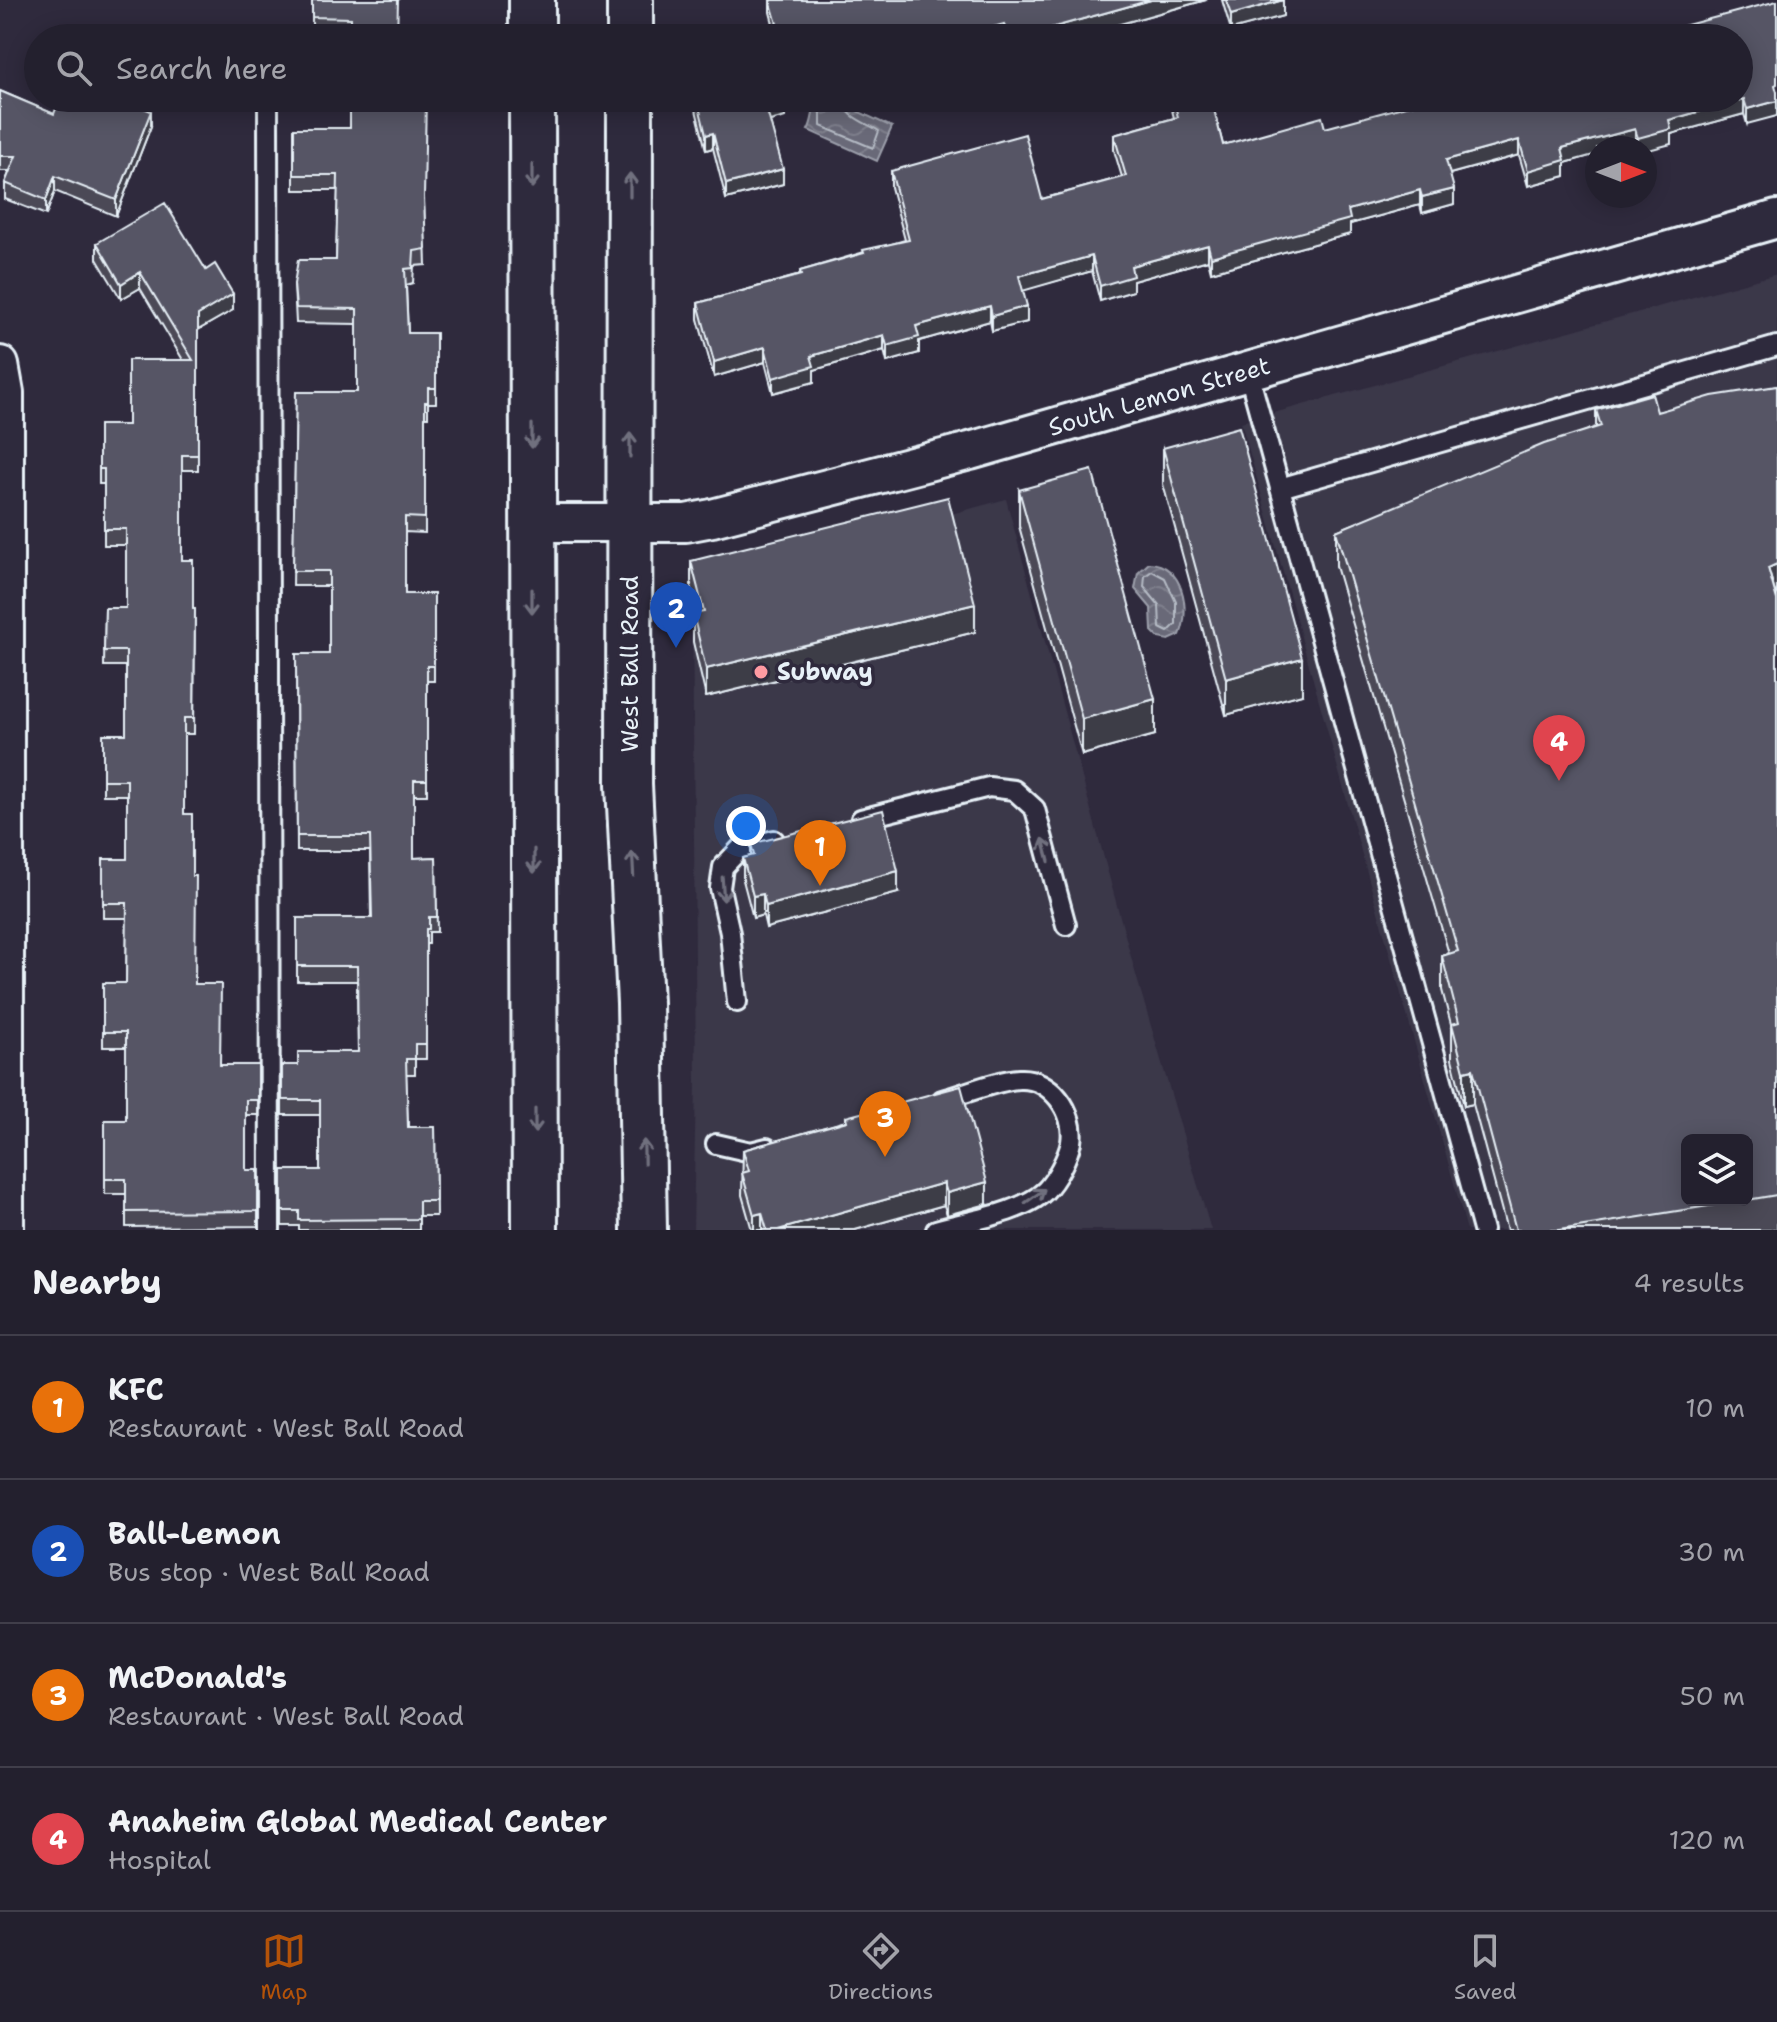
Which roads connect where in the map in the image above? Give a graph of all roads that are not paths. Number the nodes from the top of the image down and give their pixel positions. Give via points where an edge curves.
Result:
1 (532, 0) edge
2 (630, 0) edge
3 (532, 24) edge
4 (630, 24) edge
5 (268, 112) edge
6 (532, 112) edge
7 (630, 112) edge
8 (1777, 219) edge
9 (1777, 346) edge
10 (0, 365) edge
11 (1248, 371) junction
12 (1280, 488) junction
13 (532, 523) junction
14 (630, 523) junction
15 (842, 823) edge
16 (798, 834) edge
17 (1066, 925) dead end
18 (737, 1002) dead end
19 (930, 1103) edge
20 (716, 1144) dead end
21 (781, 1144) edge
22 (5, 1230) edge
23 (270, 1230) edge
24 (535, 1230) edge
25 (644, 1230) edge
26 (936, 1230) edge
27 (1483, 1230) edge

1 - 3 main road
2 - 4 main road
5 - 23 lane
6 -> 13 main road
14 -> 7 main road, West Ball Road
8 - 11 street, South Lemon Street
9 - 12 lane
10 - 22 street via 5,393
11 - 12 lane
11 - 14 street, South Lemon Street via 712,518
12 - 27 lane
13 - 14 street, South Lemon Street
13 -> 24 main road
25 -> 14 main road, West Ball Road via 629,785
17 -> 15 lane via 1035,809 1014,790 989,787
16 -> 18 lane via 740,849 723,867 720,888
26 -> 19 lane via 1021,1206 1045,1190 1072,1140 1056,1092 1039,1081 1019,1079
20 - 21 lane via 751,1152

